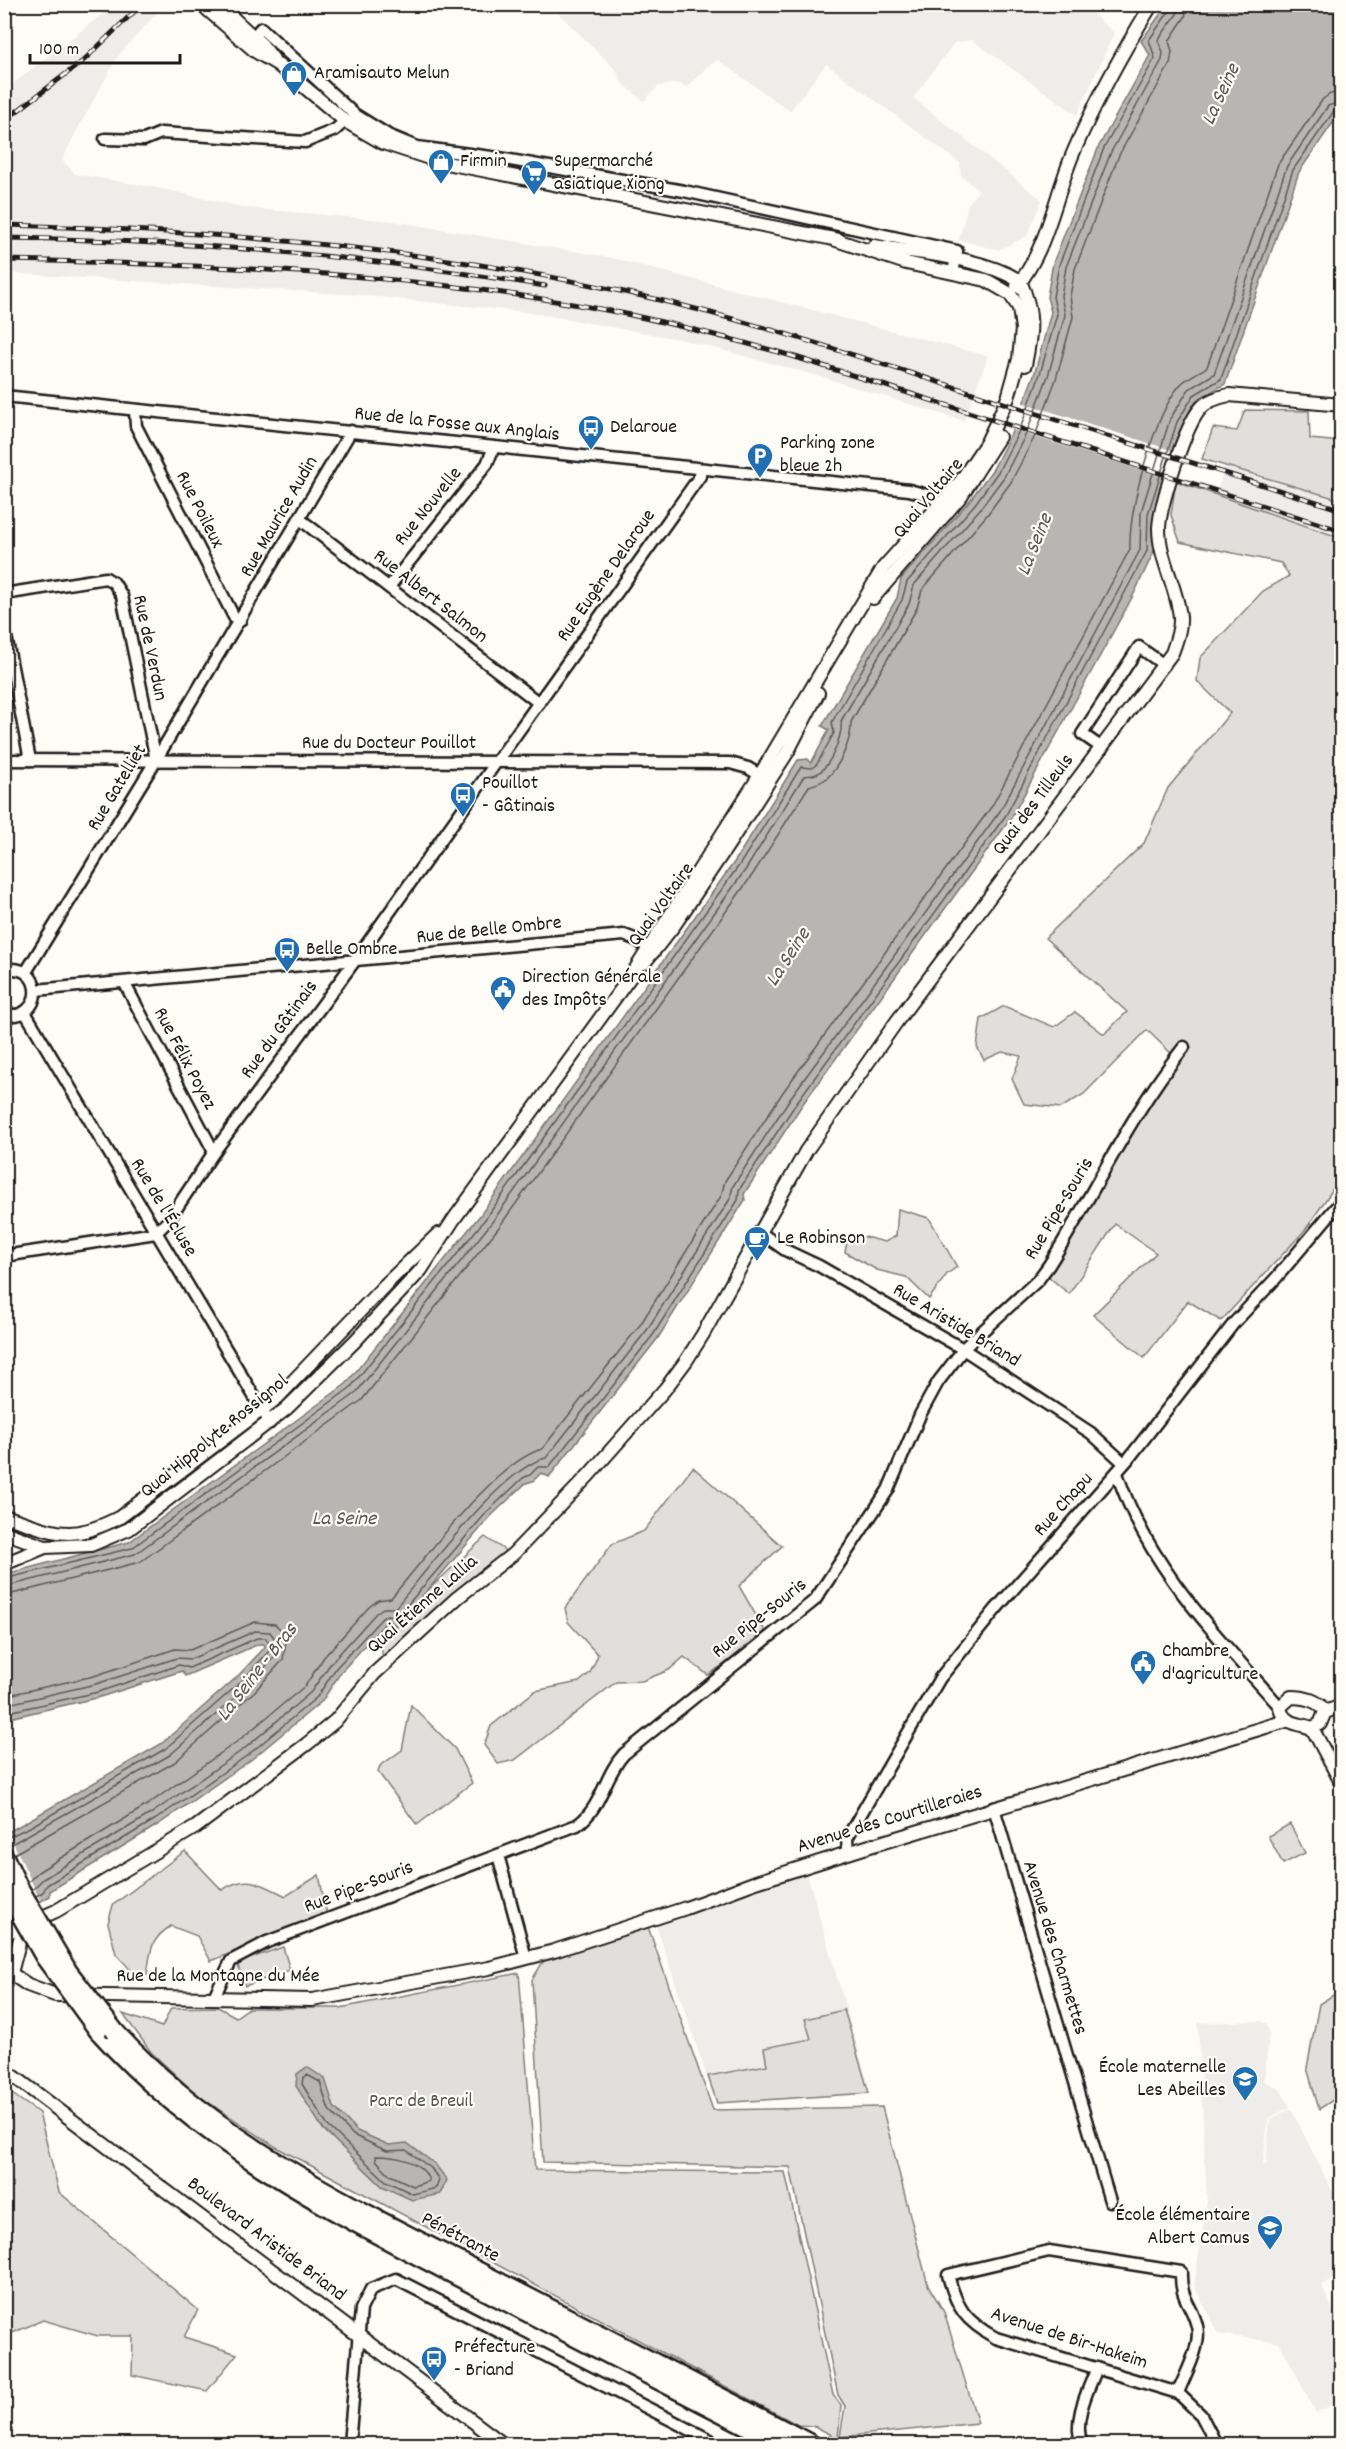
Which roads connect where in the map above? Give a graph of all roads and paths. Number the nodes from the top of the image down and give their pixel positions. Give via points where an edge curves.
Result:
1 (218, 4) edge
2 (1152, 4) edge
3 (202, 5) edge
4 (253, 37) junction
5 (277, 64) junction
6 (345, 121) junction
7 (105, 139) dead end
8 (798, 218) junction
9 (796, 231) junction
10 (955, 267) junction
11 (1020, 281) junction
12 (1010, 294) junction
13 (4, 396) edge
14 (1341, 405) edge
15 (135, 411) junction
16 (351, 431) junction
17 (494, 447) junction
18 (701, 469) junction
19 (944, 507) junction
20 (301, 519) junction
21 (389, 587) junction
22 (4, 594) edge
23 (240, 621) junction
24 (4, 626) edge
25 (1164, 665) junction
26 (539, 703) junction
27 (1102, 748) junction
28 (4, 760) edge
29 (30, 760) junction
30 (156, 760) junction
31 (495, 762) junction
32 (764, 778) junction
33 (651, 950) junction
34 (352, 962) junction
35 (4, 969) edge
36 (26, 972) junction
37 (633, 973) joint
38 (125, 984) junction
39 (36, 990) junction
40 (25, 1012) junction
41 (4, 1014) edge
42 (1184, 1047) dead end
43 (214, 1152) junction
44 (1341, 1200) edge
45 (454, 1219) junction
46 (156, 1233) junction
47 (761, 1233) junction
48 (4, 1256) edge
49 (963, 1349) junction
50 (262, 1410) junction
51 (270, 1423) junction
52 (1121, 1468) junction
53 (4, 1508) edge
54 (4, 1516) edge
55 (102, 1526) junction
56 (4, 1532) edge
57 (45, 1547) junction
58 (4, 1564) edge
59 (1341, 1706) edge
60 (1280, 1707) junction
61 (1325, 1712) junction
62 (1286, 1721) junction
63 (1312, 1728) junction
64 (1341, 1784) edge
65 (994, 1808) junction
66 (848, 1853) junction
67 (4, 1855) edge
68 (498, 1855) junction
69 (4, 1887) edge
70 (31, 1923) junction
71 (4, 1934) edge
72 (526, 1958) junction
73 (507, 1963) joint
74 (8, 1971) edge
75 (214, 1997) junction
76 (106, 2031) junction
77 (4, 2069) edge
78 (1110, 2201) dead end
79 (359, 2336) junction
80 (1097, 2368) junction
81 (1178, 2393) junction
82 (499, 2443) edge
83 (350, 2445) edge
84 (718, 2445) edge
85 (782, 2445) edge
86 (812, 2445) edge
87 (1082, 2445) edge
88 (1216, 2445) edge

1 - 4 street
2 - 11 street via 1095,106 1073,153 1038,251
3 - 5 street via 255,51
4 - 5 street
4 - 8 street via 261,28 362,119 417,147 684,191
5 - 6 street
6 - 7 street via 335,130 305,142 161,133 144,140
6 - 9 street via 394,148 441,162
8 - 9 street
8 - 10 street via 957,251
9 - 10 street
10 - 11 street via 1005,272
10 - 12 street
11 - 12 street
11 - 19 street, Quai Voltaire via 1031,305 1030,339 1015,398 987,459
12 - 19 street, Quai Voltaire via 1018,308 1022,329 1019,359 1008,398 987,442
13 - 15 street, Rue de la Fosse aux Anglais
14 - 25 street, Quai des Tilleuls via 1243,394 1219,397 1201,408 1167,493 1159,526 1180,618 1172,653
15 - 16 street, Rue de la Fosse aux Anglais
15 - 23 street, Rue Poileux via 136,426 234,617
16 - 17 street, Rue de la Fosse aux Anglais
16 - 20 street, Rue Maurice Audin
17 - 18 street, Rue de la Fosse aux Anglais
17 - 21 street, Rue Nouvelle via 487,464
18 - 19 street, Rue de la Fosse aux Anglais via 909,490 921,492
18 - 26 street, Rue Eugène Delaroue via 700,476
19 - 32 street, Quai Voltaire via 883,568
20 - 21 street, Rue Albert Salmon
20 - 23 street, Rue Maurice Audin
21 - 26 street, Rue Albert Salmon
22 - 30 street, Rue de Verdun via 106,578 114,583 122,596
23 - 30 street, Rue Gatelliet
24 - 29 street
25 - 27 street, Quai des Tilleuls
25 - 27 street via 1139,647 1082,734
26 - 31 street, Rue du Gâtinais
27 - 47 street, Quai des Tilleuls via 842,1099 798,1165
28 - 29 street, Rue du Docteur Pouillot
29 - 30 street, Rue du Docteur Pouillot
30 - 31 street, Rue du Docteur Pouillot
30 - 36 street, Rue Gatelliet
31 - 32 street, Rue du Docteur Pouillot via 730,763
31 - 34 street, Rue du Gâtinais
32 - 33 street, Quai Voltaire via 730,842
33 - 34 street, Rue de Belle Ombre via 624,935
33 - 37 street, Quai Voltaire
34 - 38 street, Rue de Belle Ombre
34 - 43 street, Rue du Gâtinais
35 - 36 street
36 - 39 street
37 - 45 street, Quai Hippolyte Rossignol
38 - 39 street, Rue de Belle Ombre
38 - 43 street, Rue Félix Poyez
39 - 40 street via 34,1002
40 - 41 street
40 - 46 street, Rue de l'Écluse
42 - 49 street, Rue Pipe-Souris via 1128,1126 1050,1265
43 - 46 street, Rue du Gâtinais
44 - 52 street, Rue Chapu via 1233,1323
45 - 50 street, Quai Hippolyte Rossignol
45 - 51 street, Quai Hippolyte Rossignol via 396,1298
46 - 48 street
46 - 50 street, Rue de l'Écluse
47 - 49 street, Rue Aristide Briand
47 - 70 street, Quai Étienne Lallia via 703,1334 665,1389 513,1554 383,1665 335,1721 298,1751 196,1827
49 - 52 street, Rue Aristide Briand via 1090,1433
49 - 68 street, Rue Pipe-Souris via 920,1415 888,1490 815,1600 624,1754 612,1766 588,1818 577,1826
50 - 51 street, Rue de l'Écluse
50 - 55 street, Quai Hippolyte Rossignol via 120,1517
51 - 57 street, Quai Hippolyte Rossignol via 117,1536 91,1545
52 - 60 street, Rue Aristide Briand via 1140,1532 1202,1620
52 - 66 street, Rue Chapu via 940,1678 847,1838
53 - 55 street via 44,1523
54 - 55 street, Quai Hippolyte Rossignol via 55,1533 77,1534
56 - 57 street
57 - 58 street, Quai Hippolyte Rossignol
59 - 61 street
60 - 61 street via 1285,1700 1298,1697 1317,1702
60 - 62 street
61 - 63 street via 1320,1724
62 - 63 street
62 - 65 street, Avenue des Courtilleraies
63 - 64 street
65 - 66 street, Avenue des Courtilleraies
65 - 78 street, Avenue des Charmettes
66 - 72 street, Avenue des Courtilleraies
67 - 76 main road, bridge
68 - 72 street
68 - 75 street, Rue Pipe-Souris via 238,1957 231,1961
69 - 76 main road, bridge via 44,1957
70 - 71 street, Quai Étienne Lallia
70 - 74 street via 20,1939
72 - 73 street, Avenue des Courtilleraies
73 - 75 street, Rue de la Montagne du Mée via 312,2000
74 - 75 street, Rue de la Montagne du Mée via 28,1985 55,1995
76 - 85 main road, Pénétrante via 142,2078 187,2116 285,2183
76 - 86 main road, Pénétrante via 167,2083 282,2165
77 - 79 street, Boulevard Aristide Briand
79 - 82 street, Boulevard Aristide Briand
79 - 83 street
79 - 84 street via 362,2309 370,2289 387,2280 406,2282
80 - 81 street, Avenue de Bir-Hakeim
80 - 81 street, Avenue de Bir-Hakeim via 996,2338 976,2327 963,2314 948,2275 1049,2251 1181,2272 1182,2297 1197,2325 1197,2343
80 - 87 street via 1078,2429
81 - 88 street, Avenue de Bir-Hakeim via 1201,2415

